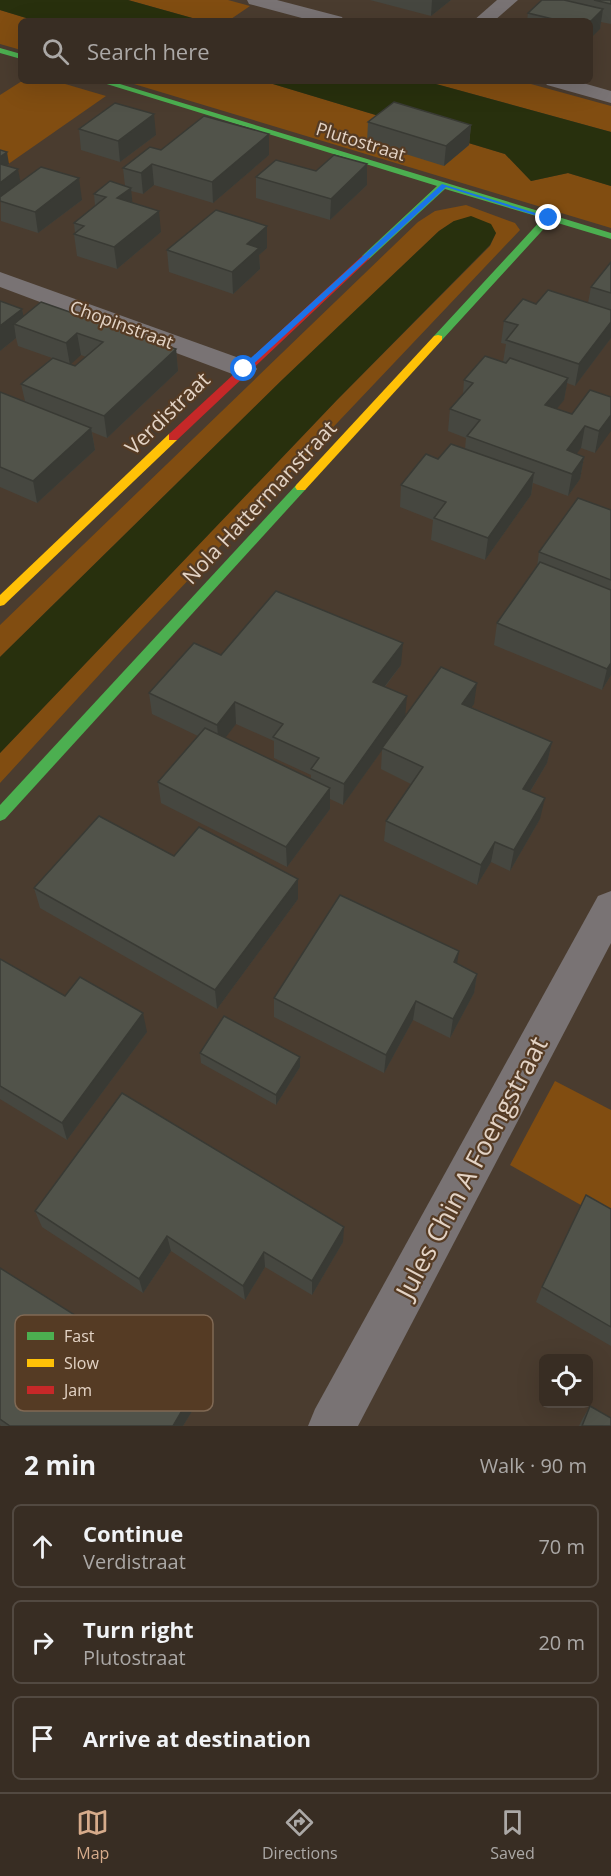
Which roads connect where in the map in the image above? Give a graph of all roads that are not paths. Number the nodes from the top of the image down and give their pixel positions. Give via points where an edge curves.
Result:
1 (256, 0) edge
2 (509, 0) edge
3 (324, 18) edge
4 (486, 18) edge
5 (0, 50) edge
6 (18, 56) edge
7 (111, 84) edge
8 (565, 84) edge
9 (611, 97) edge
10 (444, 185) junction
11 (549, 218) junction
12 (611, 236) edge
13 (0, 279) edge
14 (244, 369) junction
15 (1, 600) edge
16 (0, 815) edge
17 (611, 907) edge
18 (332, 1426) edge

1 - 3 street
2 - 4 street
5 - 6 street
7 - 10 street, Plutostraat
8 - 9 street
10 - 11 street, Plutostraat
10 - 14 street, Verdistraat
11 - 12 street, Plutostraat
11 - 16 street, Nola Hattermanstraat
13 - 14 street, Chopinstraat
14 - 15 street, Verdistraat
17 - 18 street, Jules Chin A Foengstraat

